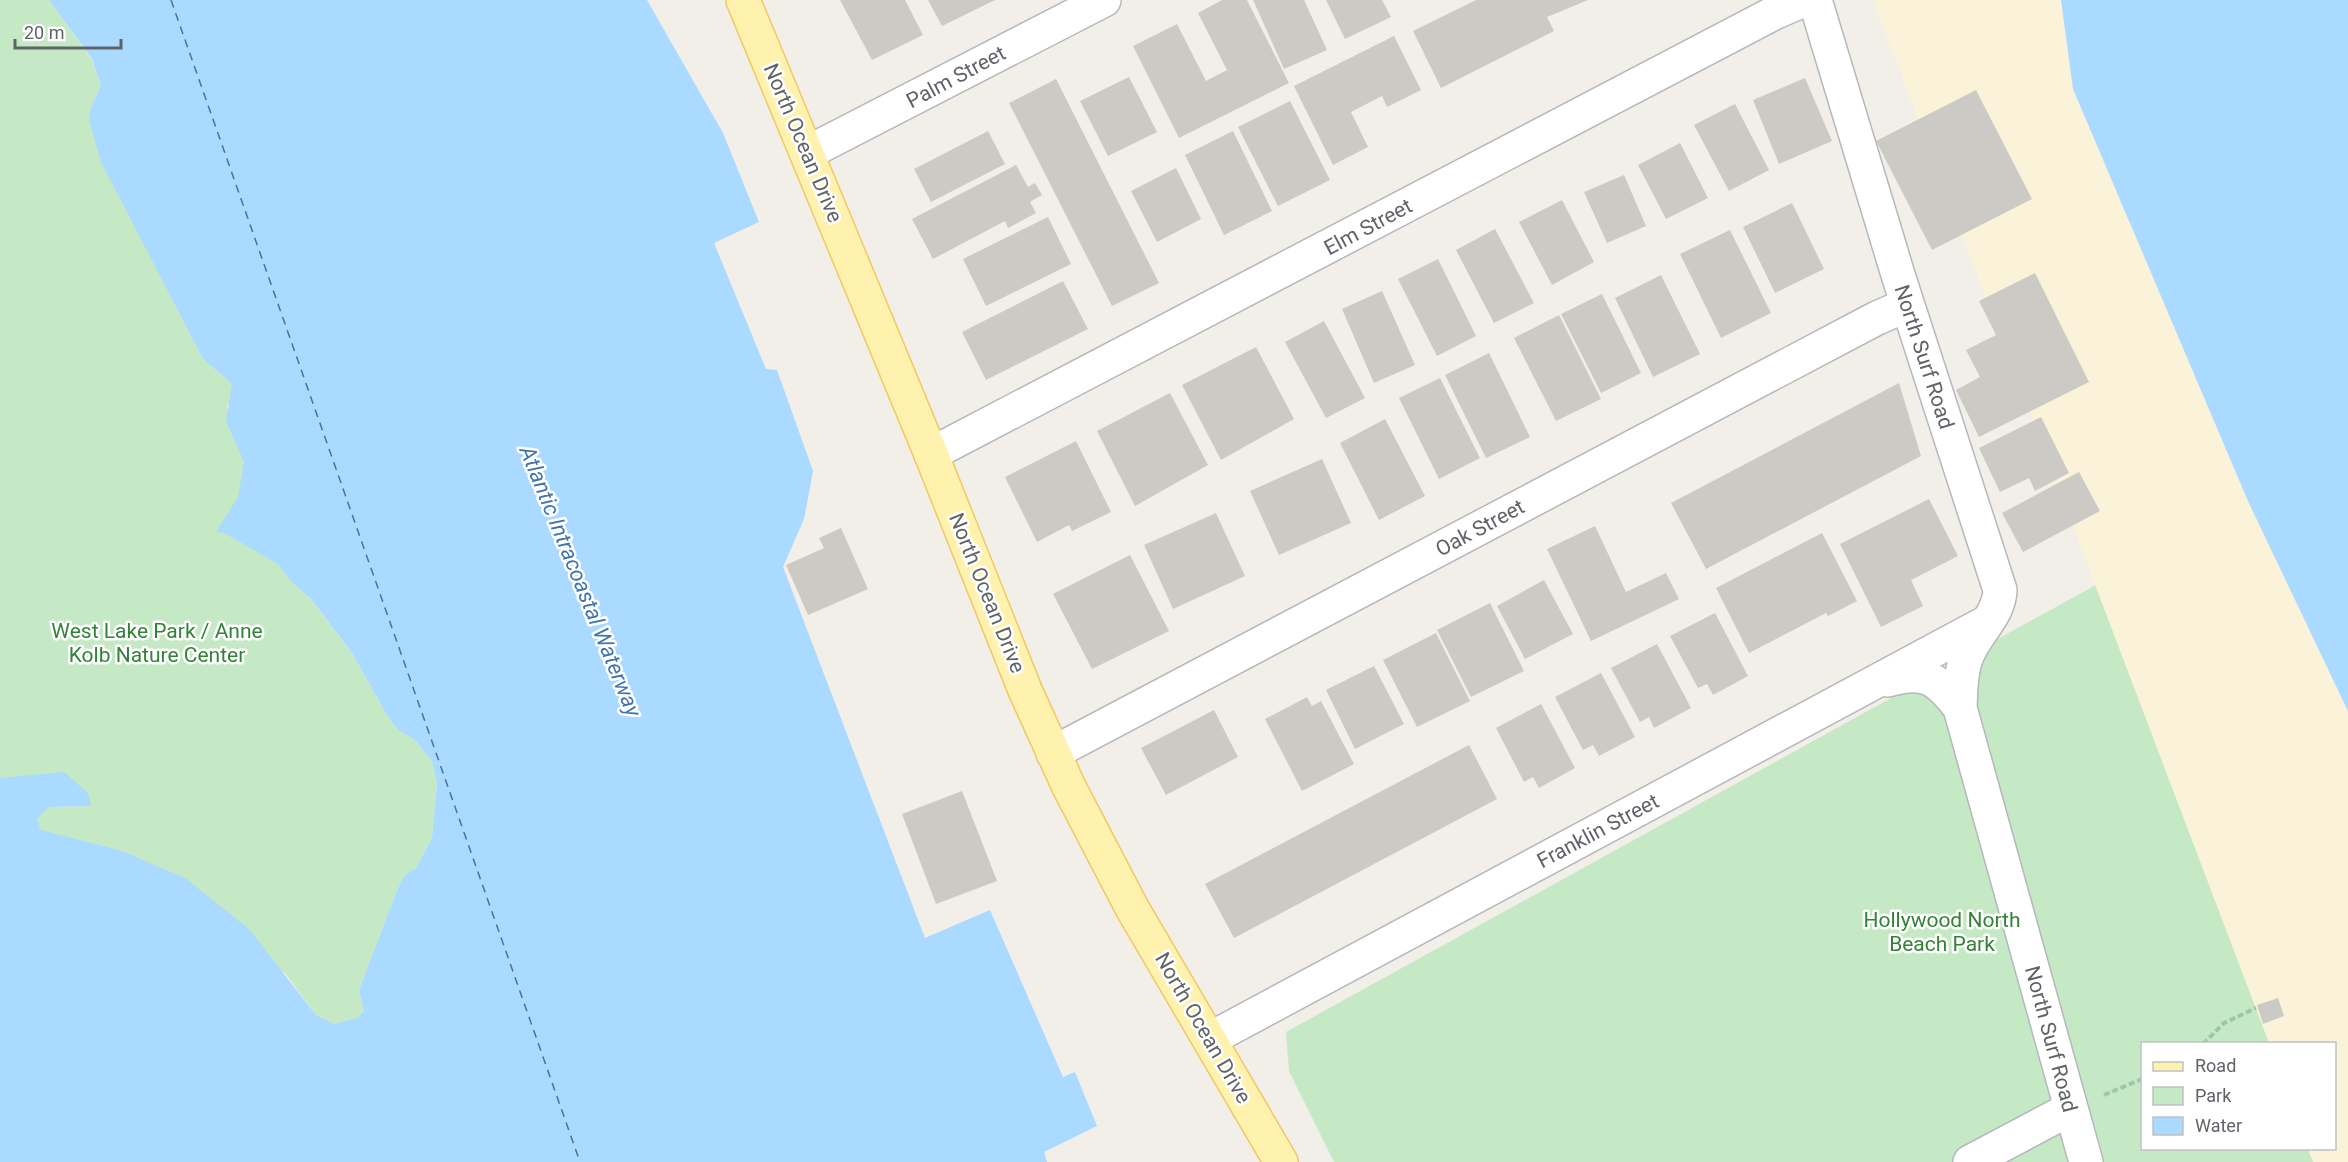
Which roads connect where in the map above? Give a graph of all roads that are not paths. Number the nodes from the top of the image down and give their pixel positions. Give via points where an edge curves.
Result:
1 (743, 0) edge
2 (1104, 0) edge
3 (1804, 0) edge
4 (1815, 0) edge
5 (807, 153) junction
6 (1907, 305) junction
7 (932, 454) junction
8 (1985, 622) junction
9 (1869, 686) junction
10 (1960, 708) junction
11 (1053, 753) junction
12 (1210, 1039) junction
13 (2070, 1109) junction
14 (1281, 1162) edge
15 (1970, 1162) edge
16 (2086, 1162) edge

1 - 5 main road, North Ocean Drive
2 - 5 street, Palm Street
3 - 7 street, Elm Street
4 - 6 street, North Surf Road
5 - 7 main road, North Ocean Drive
6 - 8 street, North Surf Road via 2000,590 1998,608
6 - 11 street, Oak Street
7 - 11 main road, North Ocean Drive
8 - 9 street, Franklin Street
8 - 10 street, North Surf Road via 1966,658
9 - 10 street, North Surf Road via 1901,676 1922,675 1945,690
9 - 12 street, Franklin Street
10 - 13 street, North Surf Road
11 - 12 main road, North Ocean Drive via 1107,862
12 - 14 main road, North Ocean Drive
13 - 15 street
13 - 16 street, North Surf Road

